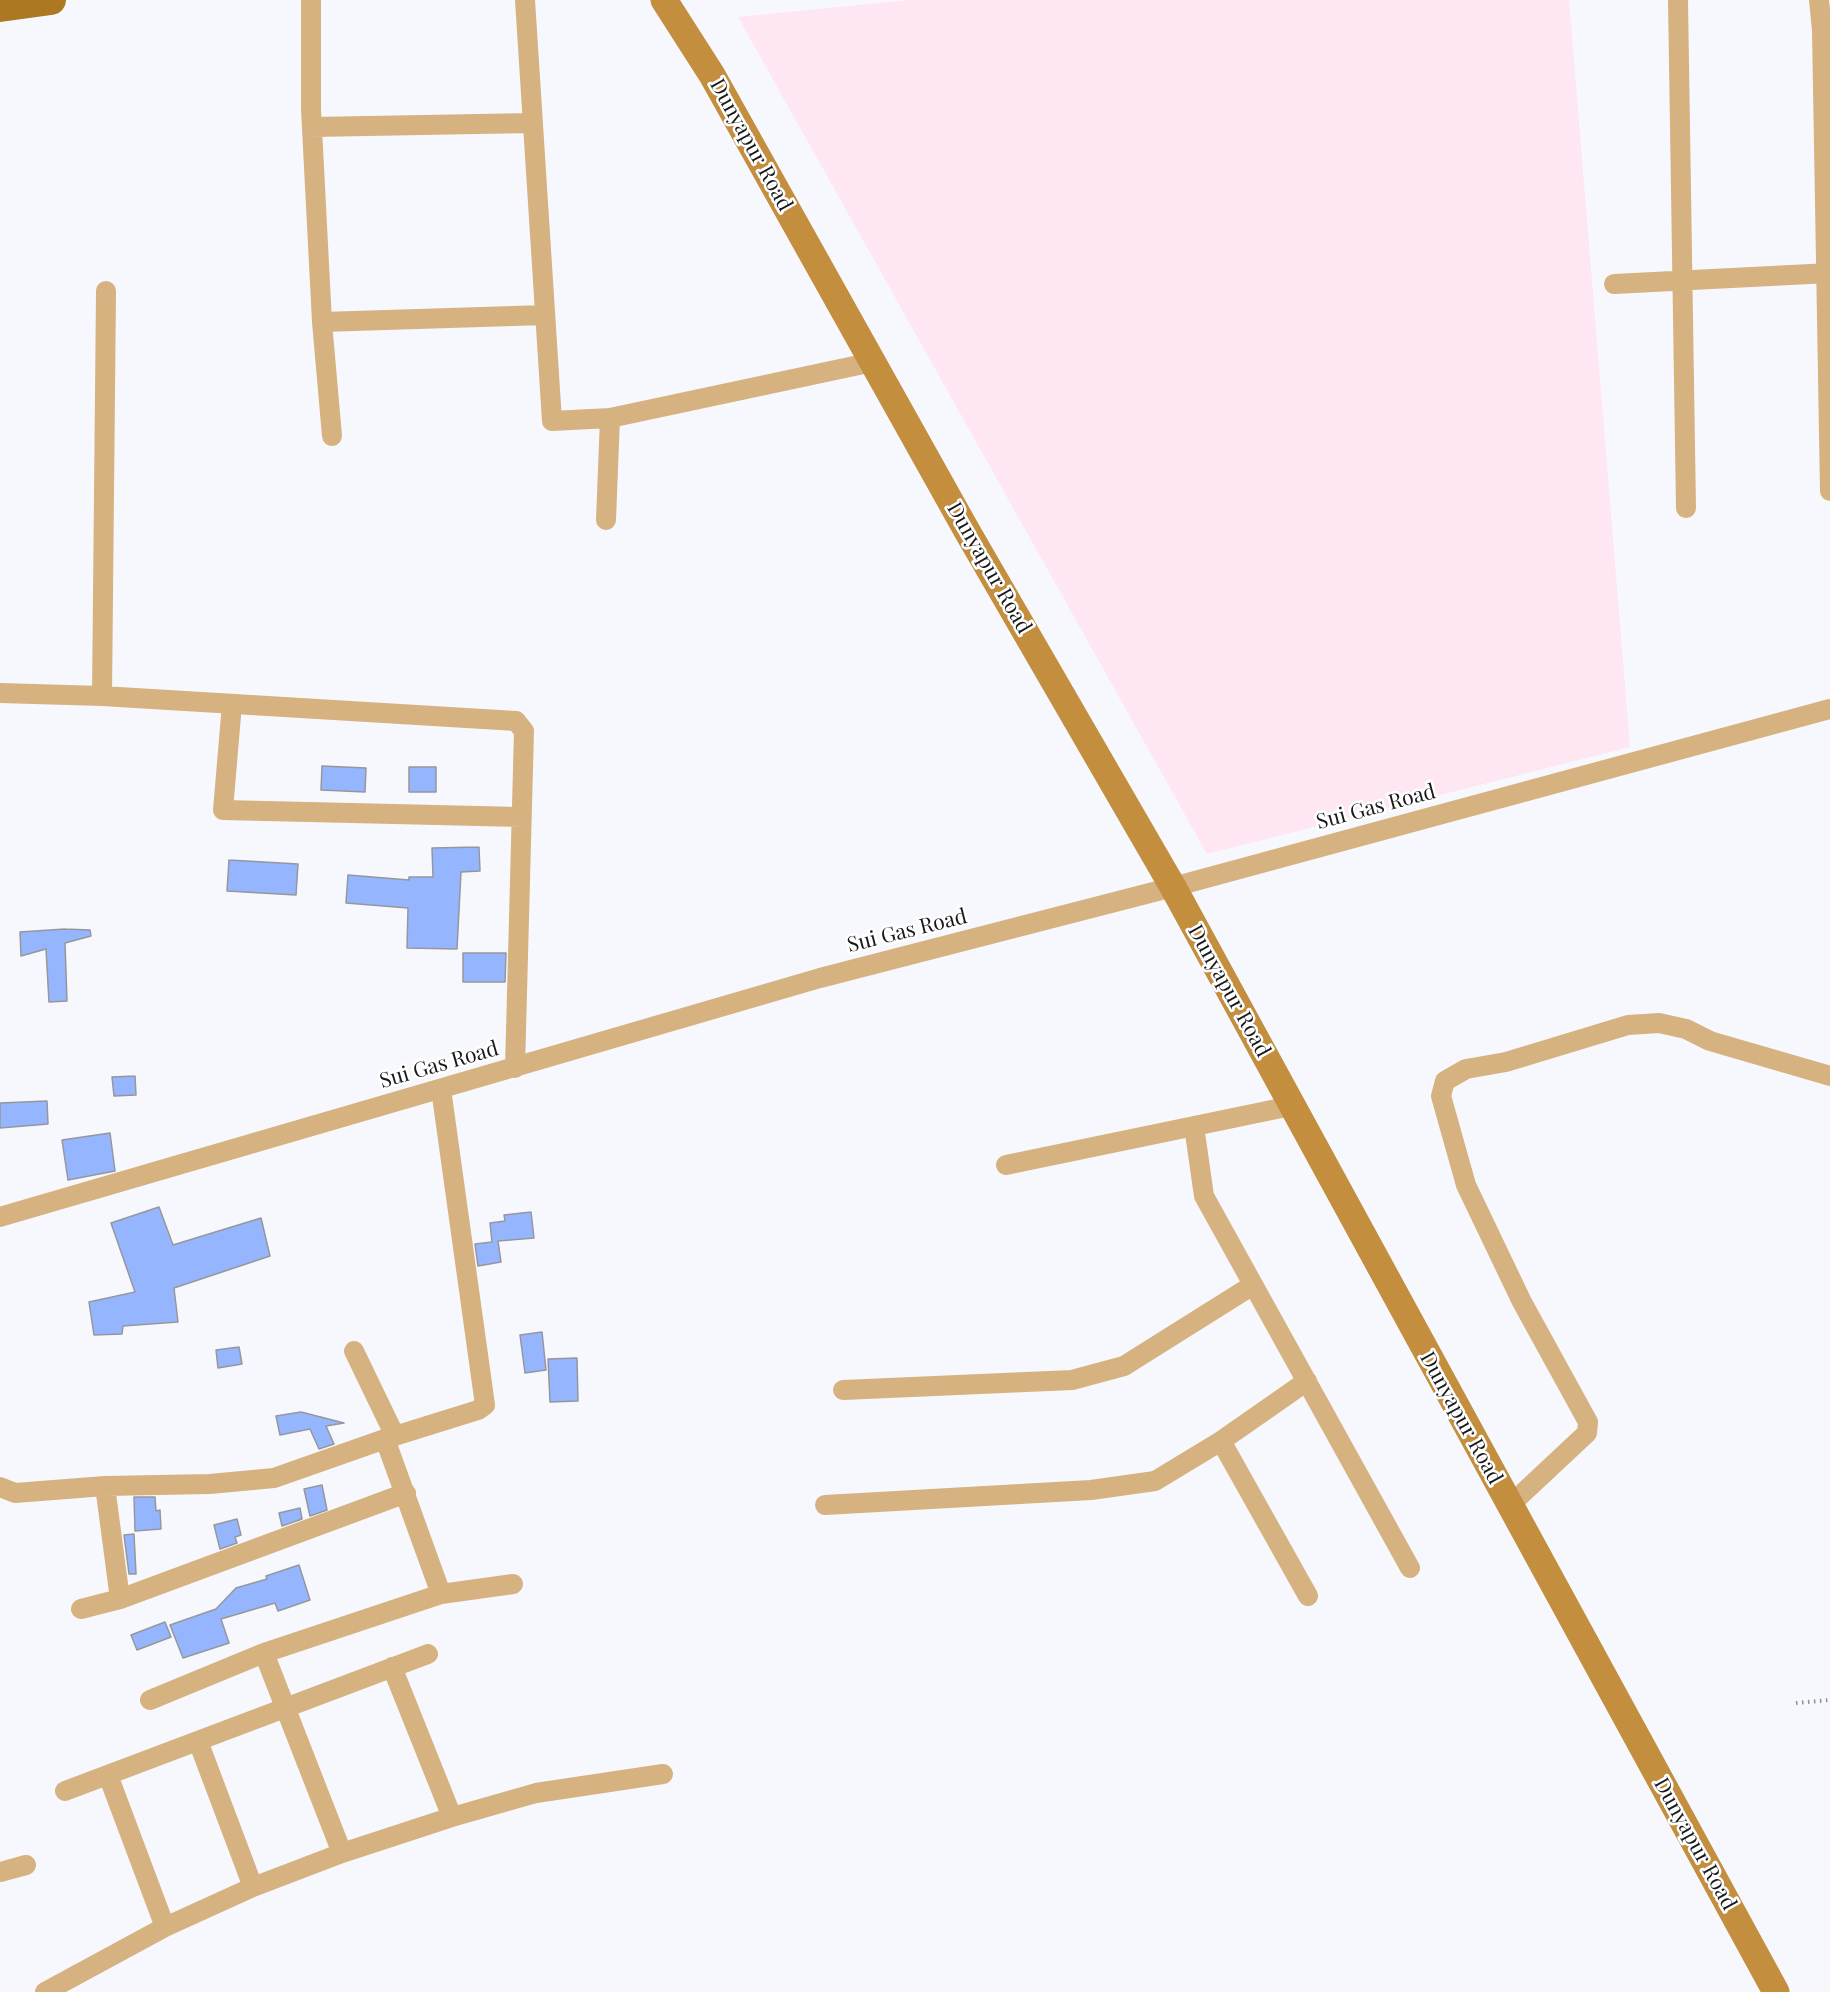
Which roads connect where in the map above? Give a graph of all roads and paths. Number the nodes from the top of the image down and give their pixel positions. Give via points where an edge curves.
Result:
1 (51, 0) edge
2 (311, 0) edge
3 (525, 0) edge
4 (664, 0) edge
5 (1678, 0) edge
6 (1819, 0) edge
7 (0, 7) edge
8 (533, 123) junction
9 (312, 127) junction
10 (1828, 273) edge
11 (1683, 280) junction
12 (1614, 284) dead end
13 (106, 291) dead end
14 (545, 315) junction
15 (322, 322) junction
16 (873, 362) junction
17 (610, 418) junction
18 (332, 436) dead end
19 (1830, 491) edge
20 (1686, 508) dead end
21 (606, 520) dead end
22 (0, 693) edge
23 (102, 696) junction
24 (232, 704) junction
25 (1830, 709) edge
26 (522, 817) junction
27 (1173, 887) junction
28 (515, 1068) junction
29 (1830, 1076) edge
30 (441, 1089) junction
31 (1291, 1106) junction
32 (1194, 1126) junction
33 (1006, 1164) dead end
34 (0, 1217) edge
35 (1253, 1285) junction
36 (354, 1351) dead end
37 (1307, 1381) junction
38 (843, 1390) dead end
39 (390, 1437) junction
40 (1221, 1441) junction
41 (105, 1486) junction
42 (0, 1487) edge
43 (406, 1493) junction
44 (825, 1505) dead end
45 (1509, 1506) junction
46 (1410, 1568) dead end
47 (513, 1584) dead end
48 (441, 1594) junction
49 (1308, 1596) dead end
50 (120, 1599) junction
51 (81, 1609) dead end
52 (264, 1653) junction
53 (428, 1654) dead end
54 (392, 1667) junction
55 (150, 1700) dead end
56 (1830, 1700) edge
57 (1796, 1703) dead end
58 (286, 1708) junction
59 (198, 1741) junction
60 (663, 1774) dead end
61 (108, 1775) junction
62 (64, 1791) dead end
63 (452, 1817) junction
64 (342, 1853) junction
65 (26, 1865) dead end
66 (0, 1872) edge
67 (253, 1887) junction
68 (165, 1927) junction
69 (45, 1992) edge
70 (1776, 1992) edge

1 - 7 main road
2 - 9 street
3 - 8 street
4 - 16 street, Dunyapur Road via 712,75
5 - 11 street
6 - 10 street
8 - 9 street
8 - 14 street
9 - 15 street
10 - 11 street
10 - 19 street
11 - 12 street
11 - 20 street
13 - 23 street
14 - 15 street
14 - 17 street via 552,421
15 - 18 street
16 - 17 street
16 - 27 street, Dunyapur Road
17 - 21 street
22 - 23 street
23 - 24 street
24 - 26 street via 516,721 524,731
24 - 26 street via 223,810
25 - 27 street, Sui Gas Road
26 - 28 street
27 - 28 street, Sui Gas Road via 820,978
27 - 31 street, Dunyapur Road
28 - 30 street, Sui Gas Road
29 - 45 street via 1659,1023 1628,1024 1506,1062 1466,1069 1445,1080 1441,1096 1466,1185 1522,1302 1588,1422 1587,1433
30 - 34 street, Sui Gas Road
30 - 39 street via 485,1405
31 - 32 street
31 - 45 street, Dunyapur Road
32 - 33 street
32 - 35 street via 1204,1196
35 - 37 street
35 - 38 street via 1124,1366 1072,1380
36 - 39 street
37 - 40 street
37 - 46 street
39 - 41 street via 274,1478
39 - 43 street
40 - 44 street via 1155,1481 1091,1490
40 - 49 street
41 - 42 street via 15,1493
41 - 50 street
43 - 48 street
43 - 50 street
45 - 70 street, Dunyapur Road
47 - 48 street
48 - 52 street
50 - 51 street
52 - 55 street
52 - 58 street
53 - 54 street
54 - 58 street
54 - 63 street
56 - 57 path
58 - 59 street
58 - 64 street
59 - 61 street
59 - 67 street
60 - 63 street via 536,1793
61 - 62 street
61 - 68 street
63 - 64 street
64 - 67 street
65 - 66 street
67 - 68 street
68 - 69 street

